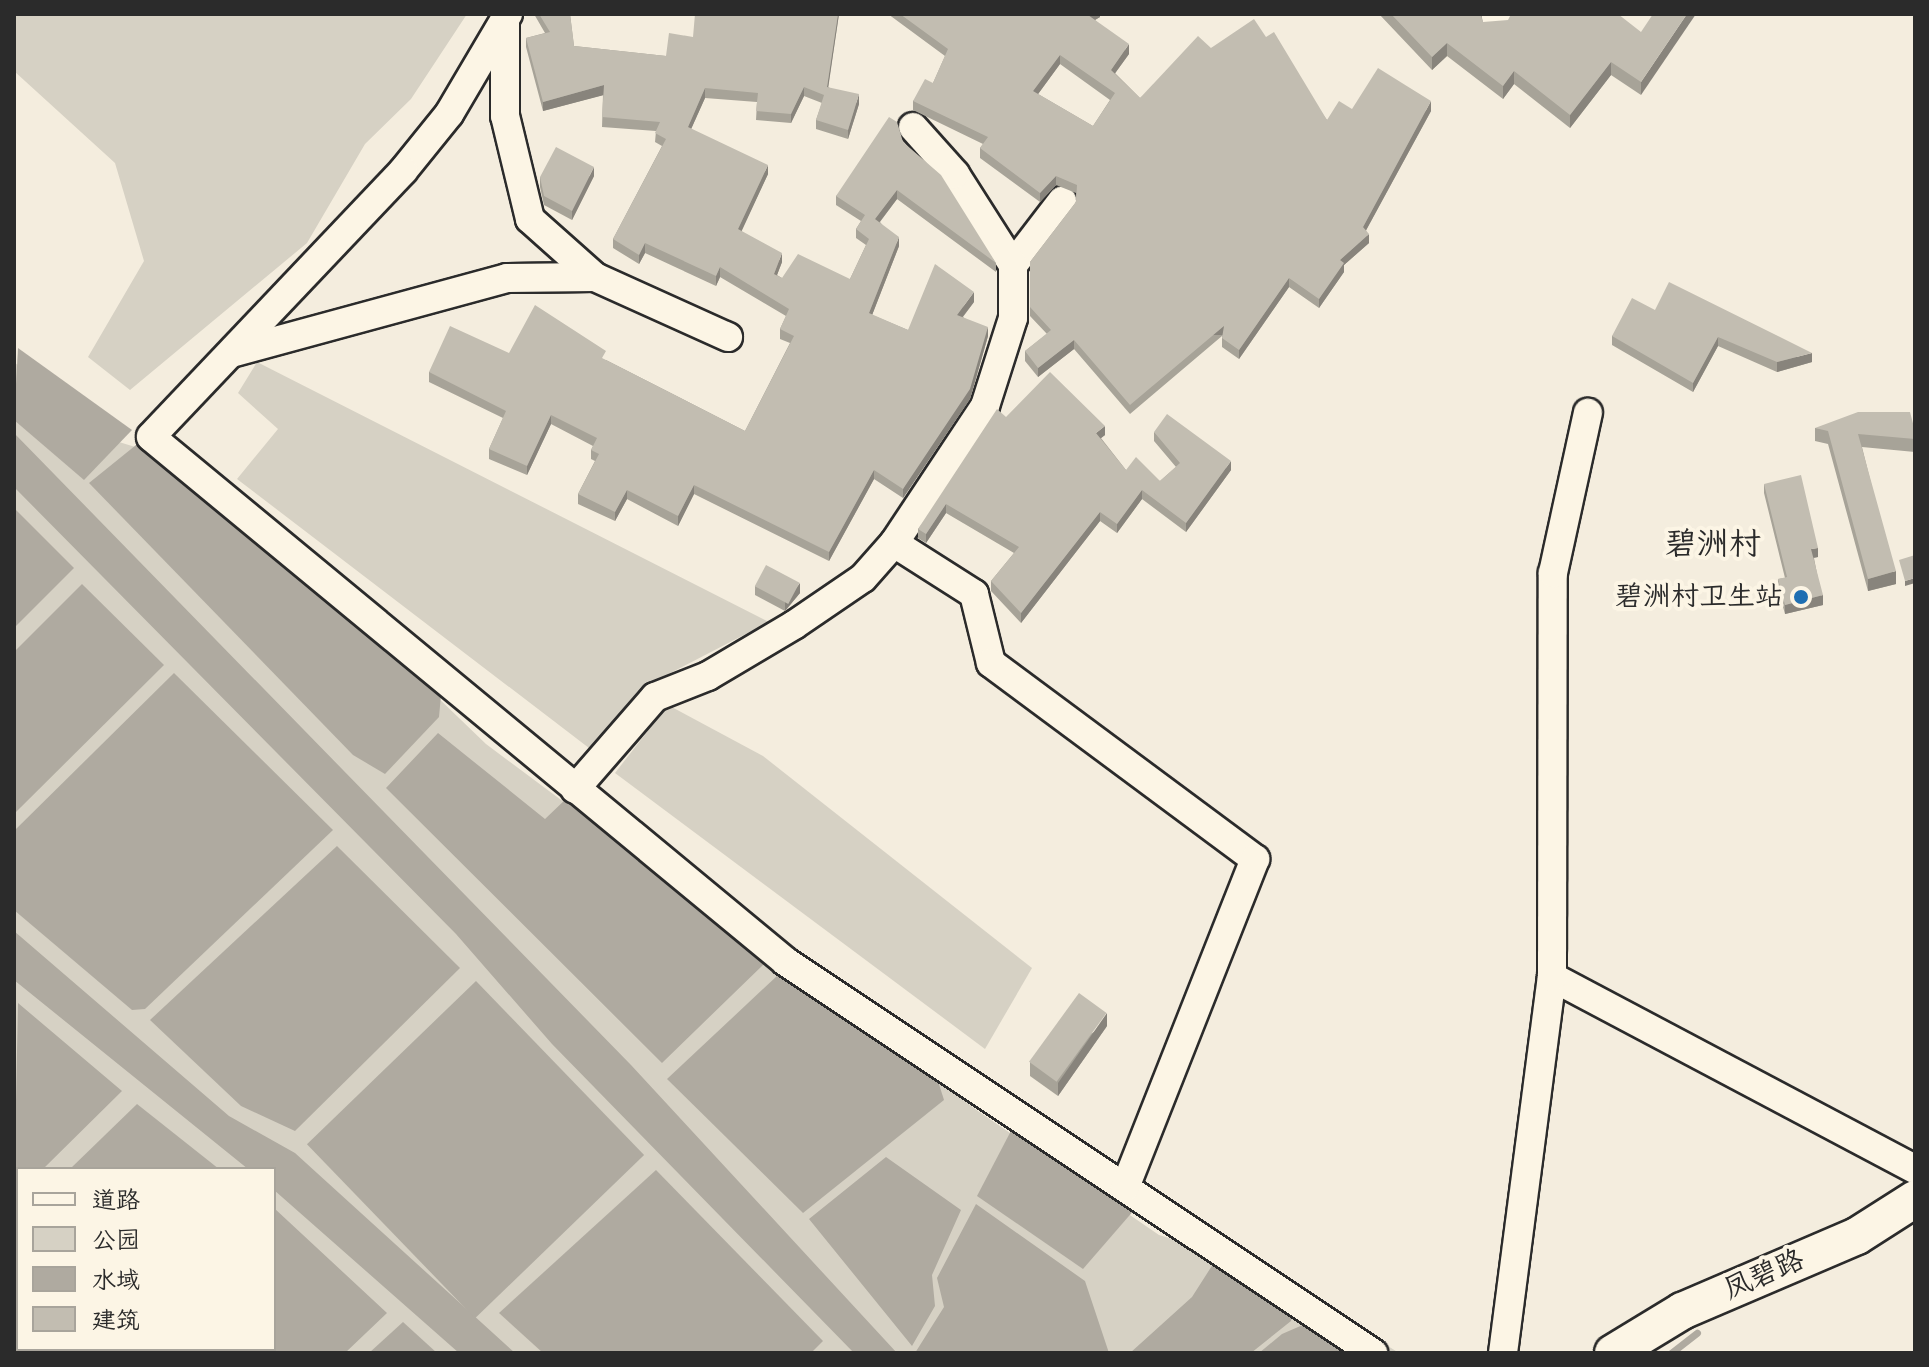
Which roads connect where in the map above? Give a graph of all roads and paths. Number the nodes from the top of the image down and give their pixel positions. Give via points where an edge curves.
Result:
1 (507, 17) edge
2 (913, 127) dead end
3 (1062, 201) dead end
4 (1013, 265) junction
5 (595, 277) junction
6 (728, 337) dead end
7 (234, 352) junction
8 (1588, 413) dead end
9 (894, 543) junction
10 (575, 789) junction
11 (1552, 977) junction
12 (1915, 1169) edge
13 (1125, 1187) junction
14 (1915, 1199) edge
15 (1373, 1353) edge
16 (1503, 1353) edge
17 (1613, 1353) edge

1 - 5 street via 505,116 530,219
1 - 7 street via 440,125
2 - 4 street via 955,174
3 - 4 street
4 - 9 street via 1013,318 985,406
5 - 6 street
5 - 7 street via 507,278
7 - 10 street via 151,437
8 - 11 street via 1553,573
9 - 10 street via 863,578 794,625 708,676 655,697
9 - 13 street via 974,594 991,663 1255,859
10 - 13 street via 785,961
11 - 12 street
11 - 16 street
13 - 15 street
14 - 17 main road, 凤碧路 via 1857,1236 1682,1311

